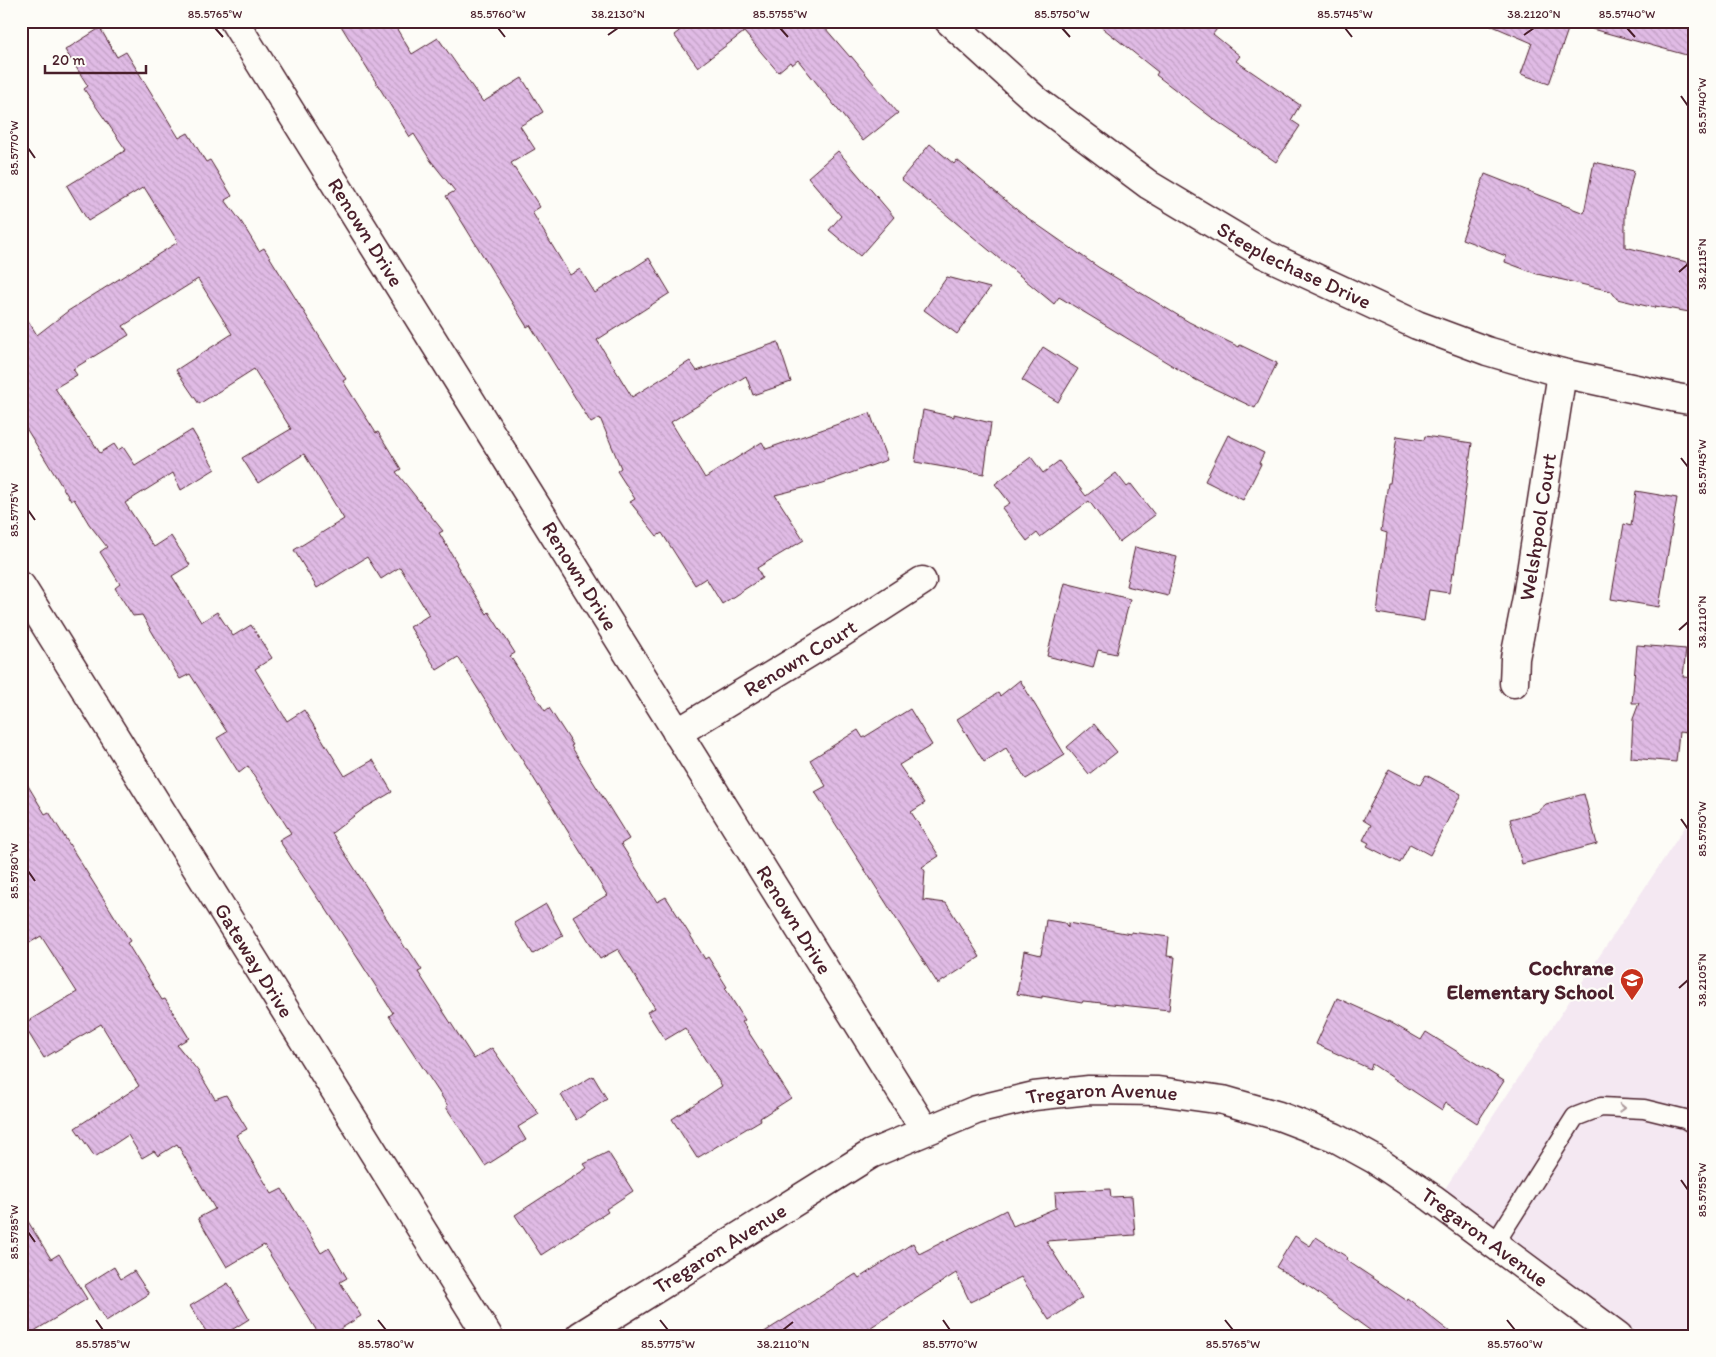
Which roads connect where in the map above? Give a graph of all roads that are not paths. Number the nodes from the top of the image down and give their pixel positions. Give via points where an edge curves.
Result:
1 (234, 21) edge
2 (949, 21) edge
3 (1562, 373) junction
4 (1695, 400) edge
5 (922, 581) dead end
6 (21, 586) edge
7 (1514, 683) dead end
8 (677, 733) junction
9 (1695, 1125) edge
10 (925, 1130) junction
11 (1494, 1245) junction
12 (488, 1336) edge
13 (580, 1336) edge
14 (1618, 1336) edge

1 - 8 street, Renown Drive
2 - 3 street, Steeplechase Drive via 1038,102 1149,186 1264,254 1418,325 1487,351
3 - 4 street, Steeplechase Drive
3 - 7 street, Welshpool Court via 1515,658
5 - 8 street, Renown Court
6 - 12 street, Gateway Drive
8 - 10 street, Renown Drive
11 -> 9 lane via 1575,1117 1601,1107 1644,1109 1685,1119
10 - 11 street, Tregaron Avenue via 984,1108 1034,1096 1089,1090 1158,1091 1223,1100 1334,1137 1432,1198
10 - 13 street, Tregaron Avenue via 871,1154
11 - 14 street, Tregaron Avenue

